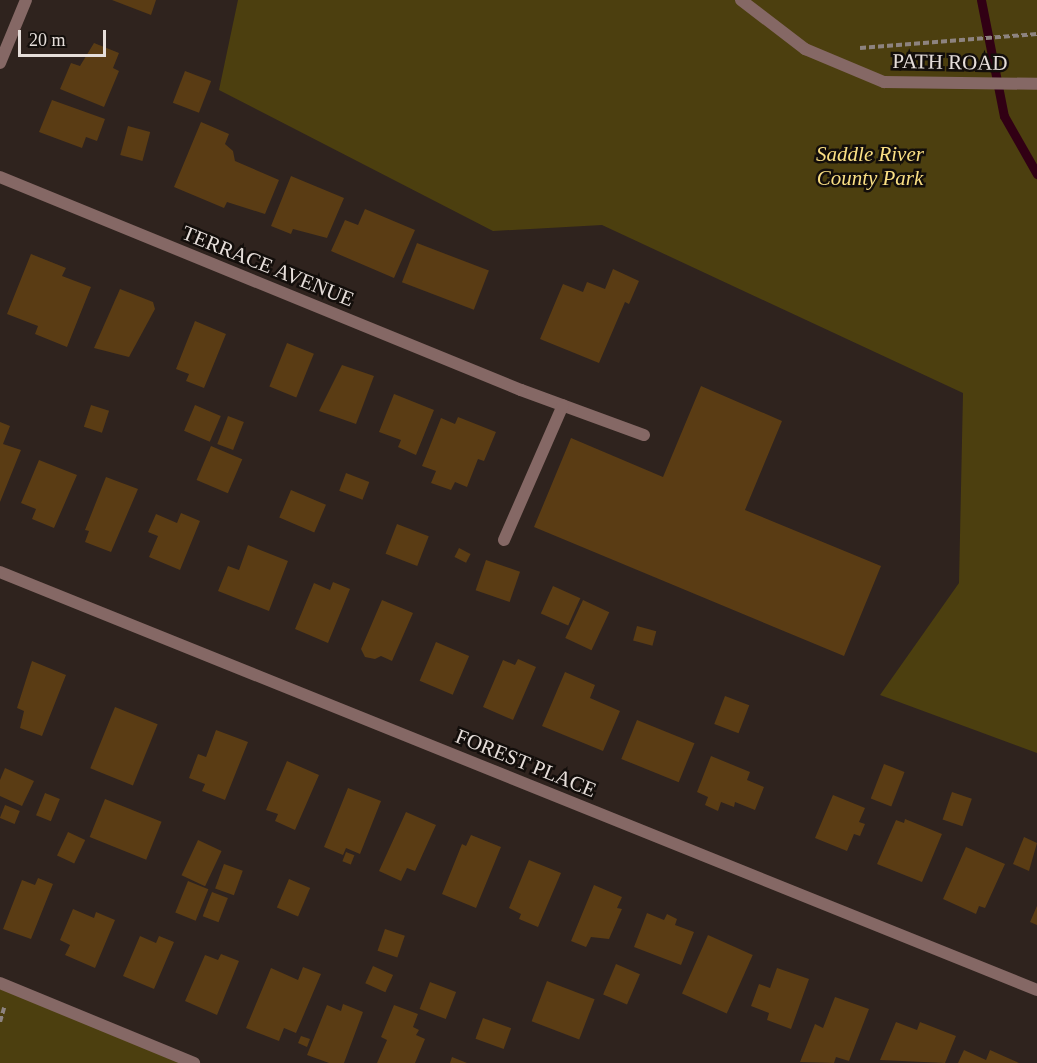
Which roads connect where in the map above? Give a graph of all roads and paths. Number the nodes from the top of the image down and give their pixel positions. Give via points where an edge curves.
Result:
1 (26, 0) edge
2 (741, 0) edge
3 (1037, 34) edge
4 (848, 45) dead end
5 (0, 63) edge
6 (1037, 84) edge
7 (0, 177) edge
8 (563, 405) junction
9 (644, 435) dead end
10 (504, 540) dead end
11 (0, 572) edge
12 (0, 983) edge
13 (1037, 990) edge
14 (194, 1063) edge

1 - 5 street
2 - 6 street, PATH ROAD via 805,49 884,82
3 - 4 path via 859,48
7 - 8 street, TERRACE AVENUE
8 - 9 street, TERRACE AVENUE
8 - 10 street
11 - 13 street, FOREST PLACE
12 - 14 street

